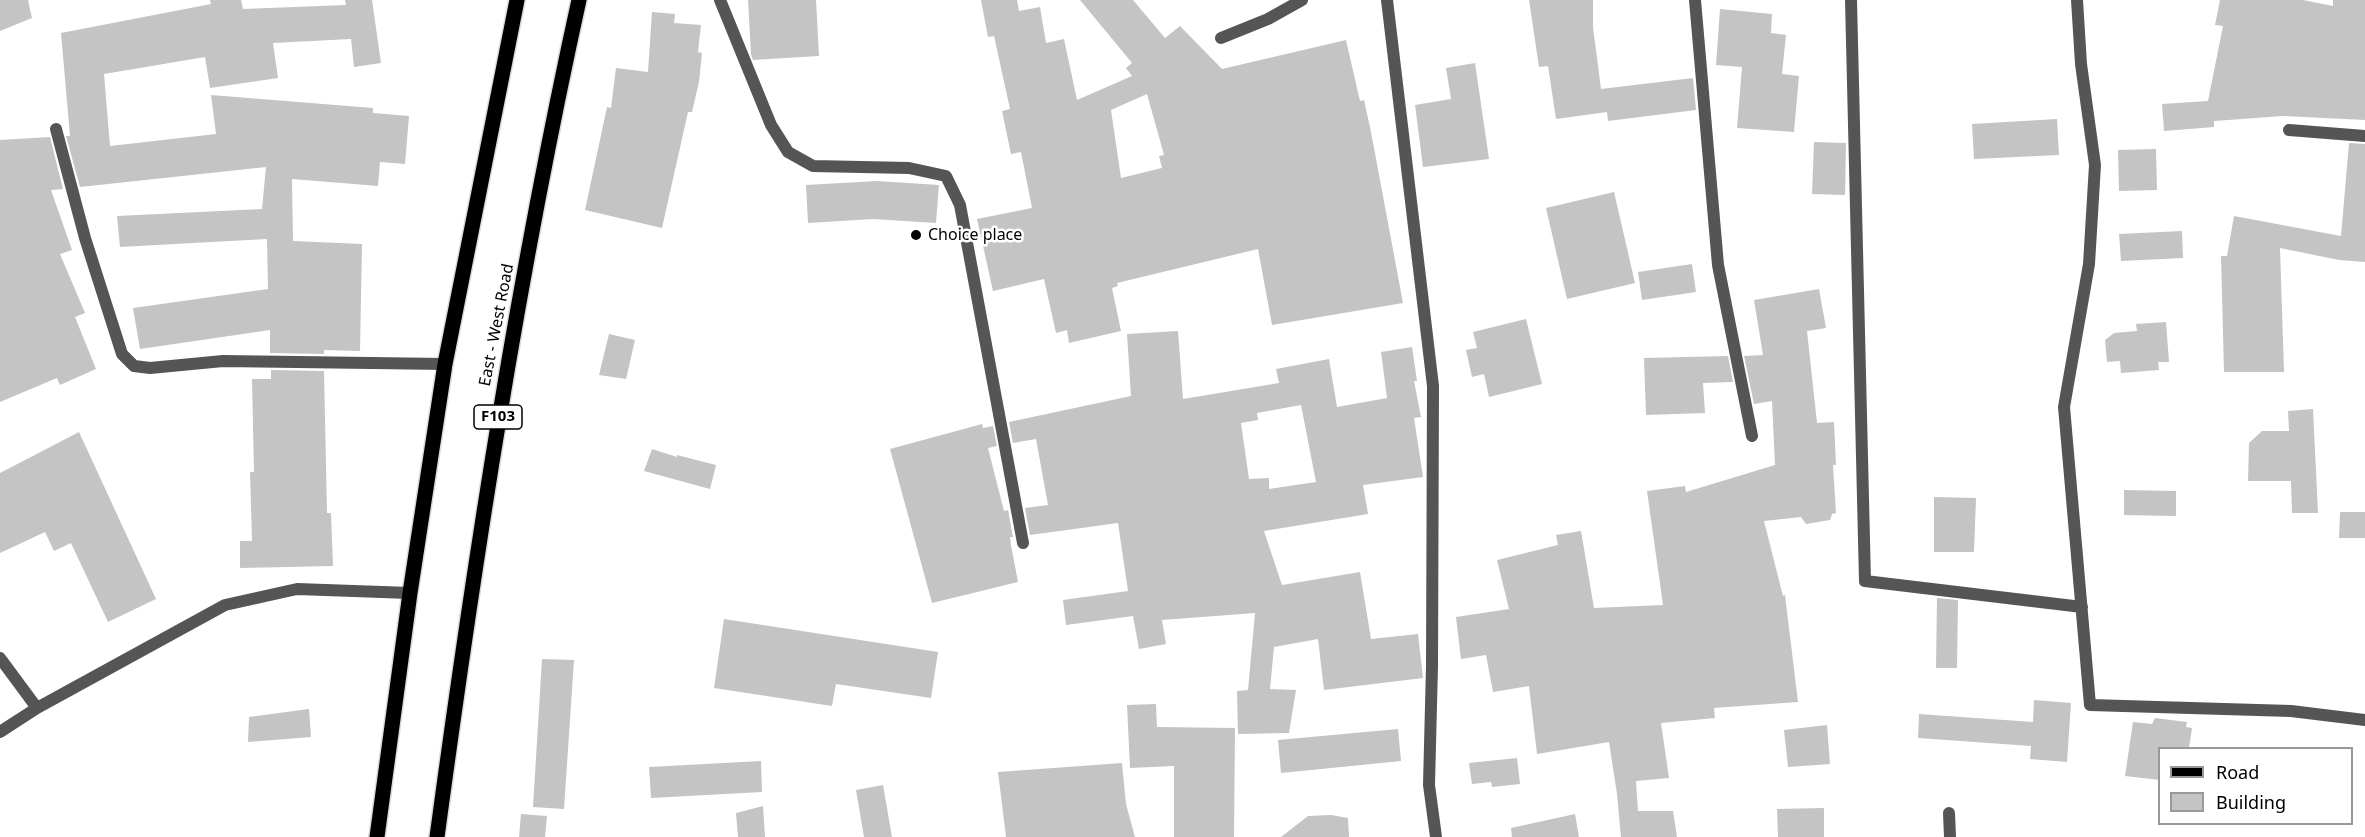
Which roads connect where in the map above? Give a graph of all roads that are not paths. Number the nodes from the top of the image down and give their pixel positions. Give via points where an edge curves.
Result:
1 (517, 0) edge
2 (579, 0) edge
3 (720, 0) edge
4 (1302, 0) edge
5 (1387, 0) edge
6 (1695, 0) edge
7 (1851, 0) edge
8 (2077, 0) edge
9 (1221, 38) dead end
10 (56, 129) dead end
11 (2289, 130) dead end
12 (2365, 136) edge
13 (446, 364) junction
14 (1752, 436) dead end
15 (1023, 543) dead end
16 (410, 593) junction
17 (2082, 607) junction
18 (0, 658) edge
19 (37, 708) junction
20 (2365, 720) edge
21 (0, 732) edge
22 (1949, 813) dead end
23 (377, 837) edge
24 (437, 837) edge
25 (1436, 837) edge
26 (1950, 837) edge

1 - 13 main road
2 - 24 main road, East - West Road / F103 via 504,381
3 - 15 street via 771,125 788,152 813,166 909,168 946,176 960,205
4 - 9 street
5 - 25 street via 1433,386 1429,785
6 - 14 street via 1718,264
7 - 17 street via 1865,581
8 - 17 street via 2095,165 2089,264 2064,406
10 - 13 street via 119,344 134,366 223,361
11 - 12 street
13 - 16 main road
16 - 19 street via 297,589 225,605
16 - 23 main road
17 - 20 street via 2090,705 2291,711
18 - 19 street
19 - 21 street
22 - 26 street

